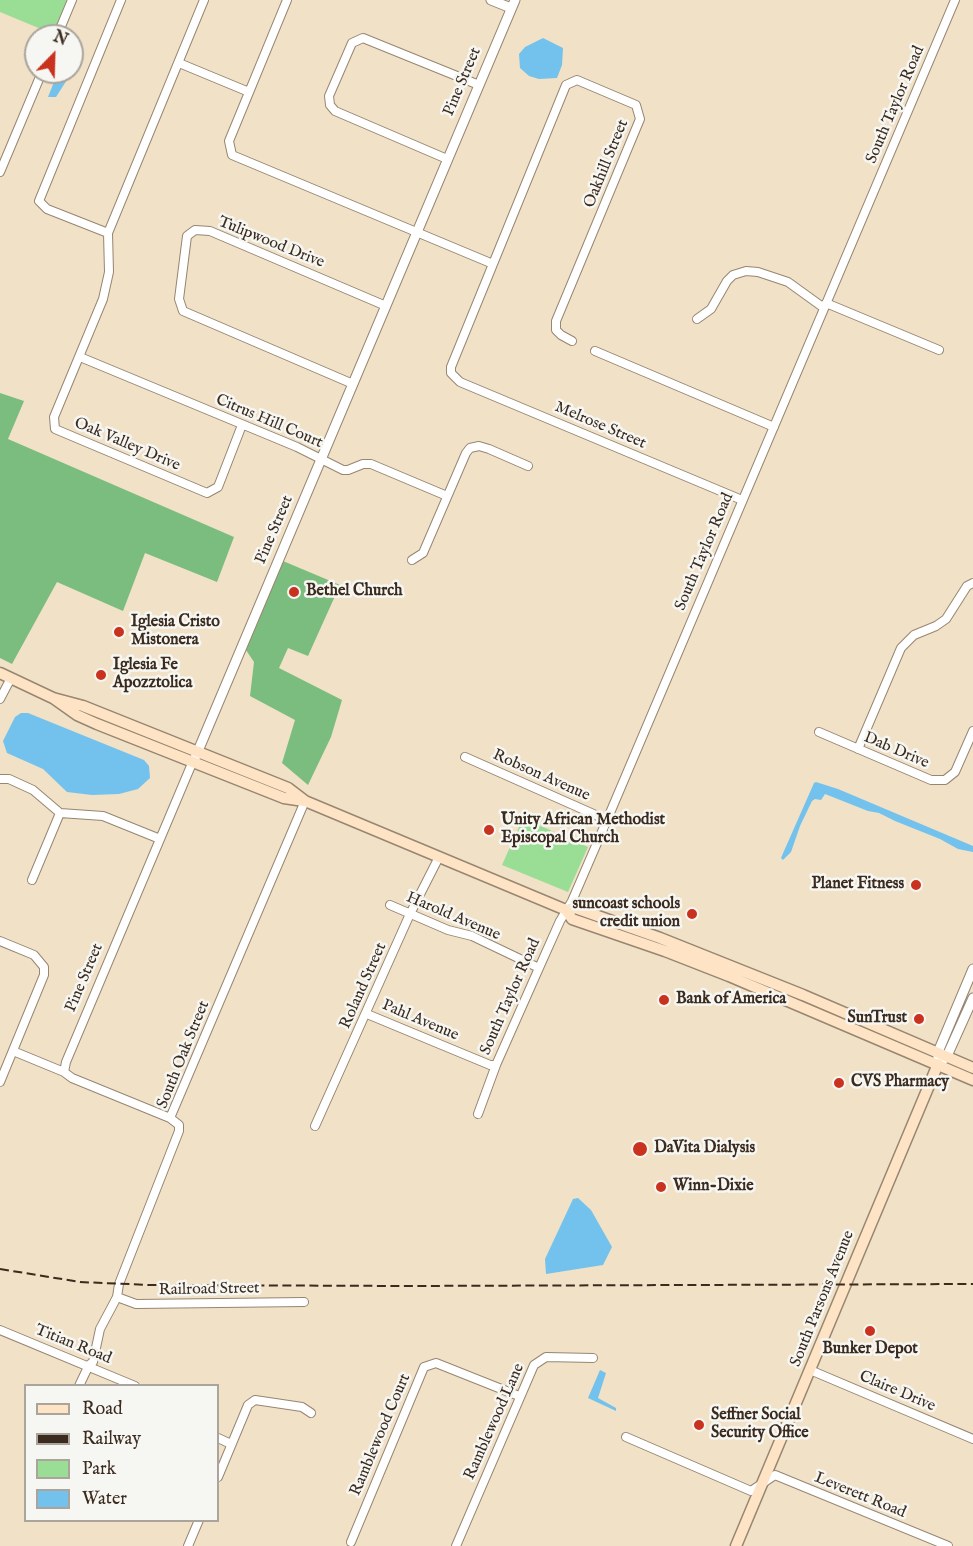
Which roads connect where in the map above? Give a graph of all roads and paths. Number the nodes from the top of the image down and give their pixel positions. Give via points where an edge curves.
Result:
1 (72, 0) edge
2 (121, 0) edge
3 (204, 0) edge
4 (287, 0) edge
5 (491, 0) edge
6 (955, 0) edge
7 (513, 4) edge
8 (62, 24) edge
9 (178, 63) junction
10 (37, 84) edge
11 (479, 85) junction
12 (249, 92) junction
13 (447, 159) junction
14 (0, 172) edge
15 (108, 233) junction
16 (417, 233) junction
17 (493, 264) junction
18 (386, 306) junction
19 (825, 306) junction
20 (697, 319) dead end
21 (572, 341) dead end
22 (939, 350) dead end
23 (595, 351) dead end
24 (80, 357) junction
25 (451, 373) joint
26 (353, 384) junction
27 (242, 425) junction
28 (774, 427) junction
29 (322, 459) junction
30 (528, 466) dead end
31 (447, 496) junction
32 (742, 500) junction
33 (412, 560) dead end
34 (973, 583) edge
35 (0, 673) edge
36 (11, 678) junction
37 (0, 699) edge
38 (973, 731) edge
39 (819, 732) dead end
40 (858, 749) junction
41 (196, 756) junction
42 (465, 757) dead end
43 (0, 779) edge
44 (305, 801) junction
45 (60, 813) junction
46 (607, 820) junction
47 (160, 839) junction
48 (439, 857) junction
49 (32, 879) dead end
50 (390, 905) dead end
51 (566, 910) junction
52 (411, 914) junction
53 (0, 941) edge
54 (539, 968) junction
55 (973, 969) edge
56 (973, 998) edge
57 (367, 1014) junction
58 (14, 1051) junction
59 (943, 1054) junction
60 (938, 1064) junction
61 (496, 1065) junction
62 (973, 1068) edge
63 (64, 1072) junction
64 (973, 1080) edge
65 (0, 1082) edge
66 (478, 1114) dead end
67 (170, 1118) junction
68 (315, 1126) dead end
69 (117, 1297) junction
70 (304, 1302) dead end
71 (0, 1330) edge
72 (593, 1358) dead end
73 (89, 1365) junction
74 (810, 1370) junction
75 (80, 1384) edge
76 (131, 1384) edge
77 (519, 1396) junction
78 (311, 1413) dead end
79 (626, 1437) dead end
80 (219, 1438) edge
81 (973, 1439) edge
82 (231, 1444) junction
83 (219, 1474) edge
84 (763, 1482) junction
85 (199, 1522) edge
86 (351, 1542) dead end
87 (188, 1546) edge
88 (456, 1546) edge
89 (736, 1546) edge
90 (948, 1546) edge

1 - 8 street
2 - 15 street via 39,201 47,209
3 - 9 street, Oak Valley Drive
4 - 12 street
5 - 7 street
6 - 19 street, South Taylor Road
7 - 11 street, Pine Street
9 - 12 street
9 - 15 street, Oak Valley Drive
10 - 14 street
11 - 13 street, Pine Street
11 - 13 street via 363,38 352,43 338,75 329,96 335,111
12 - 16 street via 229,141 232,155
13 - 16 street, Pine Street
15 - 24 street, Oak Valley Drive via 110,272
16 - 17 street
16 - 18 street, Pine Street
17 - 21 street, Oakhill Street via 566,85 577,80 636,105 640,119 556,321 556,330
17 - 25 street, Oakhill Street
18 - 26 street, Pine Street
18 - 26 street, Tulipwood Drive via 210,231 195,230 187,236 179,299 183,311
19 - 20 street via 788,282 746,271 733,275 711,309
19 - 22 street
19 - 28 street, South Taylor Road
23 - 28 street
24 - 27 street, Citrus Hill Court
24 - 27 street, Oak Valley Drive via 54,417 55,429 109,452 207,493 218,487
25 - 32 street, Melrose Street via 460,382
26 - 29 street, Pine Street
27 - 29 street, Citrus Hill Court
28 - 32 street, South Taylor Road
29 - 31 street, Citrus Hill Court via 343,470 371,464
29 - 41 street, Pine Street
30 - 31 street via 489,449 471,448
31 - 33 street via 423,553
32 - 46 street, South Taylor Road
34 - 40 street via 946,619 914,634 901,648
35 - 36 main road
36 - 37 street
36 - 41 main road via 53,698 77,715
38 - 40 street, Dab Drive via 955,772 945,780 932,780
39 - 40 street, Dab Drive
41 - 44 main road via 284,798
41 - 47 street, Pine Street
42 - 46 street, Robson Avenue
43 - 45 street via 33,790
44 - 48 main road
44 - 67 street, South Oak Street
45 - 47 street via 103,816
45 - 49 street
46 - 51 street, South Taylor Road
47 - 63 street, Pine Street
48 - 51 main road
48 - 52 street, Roland Street
50 - 52 street, Harold Avenue
51 - 54 street, South Taylor Road
51 - 59 main road via 575,908 660,938
51 - 60 main road via 572,919 729,976
52 - 54 street, Harold Avenue
52 - 57 street, Roland Street
53 - 58 street via 34,955 44,967
54 - 61 street, South Taylor Road
55 - 59 street, South Parsons Avenue
56 - 59 street, South Parsons Avenue
57 - 61 street, Pahl Avenue
57 - 68 street, Roland Street
58 - 63 street
58 - 65 street
59 - 60 street, South Parsons Avenue
59 - 62 main road
60 - 64 main road
60 - 74 main road, South Parsons Avenue
61 - 66 street, South Taylor Road
63 - 67 street
67 - 69 street, South Oak Street via 179,1125 179,1131
69 - 70 street, Railroad Street via 136,1304
69 - 73 street, South Oak Street via 100,1329
71 - 73 street, Titian Road
72 - 77 street, Ramblewood Lane via 546,1357 534,1365
73 - 75 street, South Oak Street
73 - 76 street, Titian Road
74 - 81 street, Claire Drive
74 - 84 main road, South Parsons Avenue
77 - 86 street, Ramblewood Court via 436,1363 424,1367
77 - 88 street, Ramblewood Lane
78 - 82 street via 302,1407 255,1400 248,1405
79 - 84 street via 751,1491
80 - 82 street
82 - 83 street
84 - 89 main road, South Parsons Avenue
84 - 90 street, Leverett Road via 775,1475
85 - 87 street

